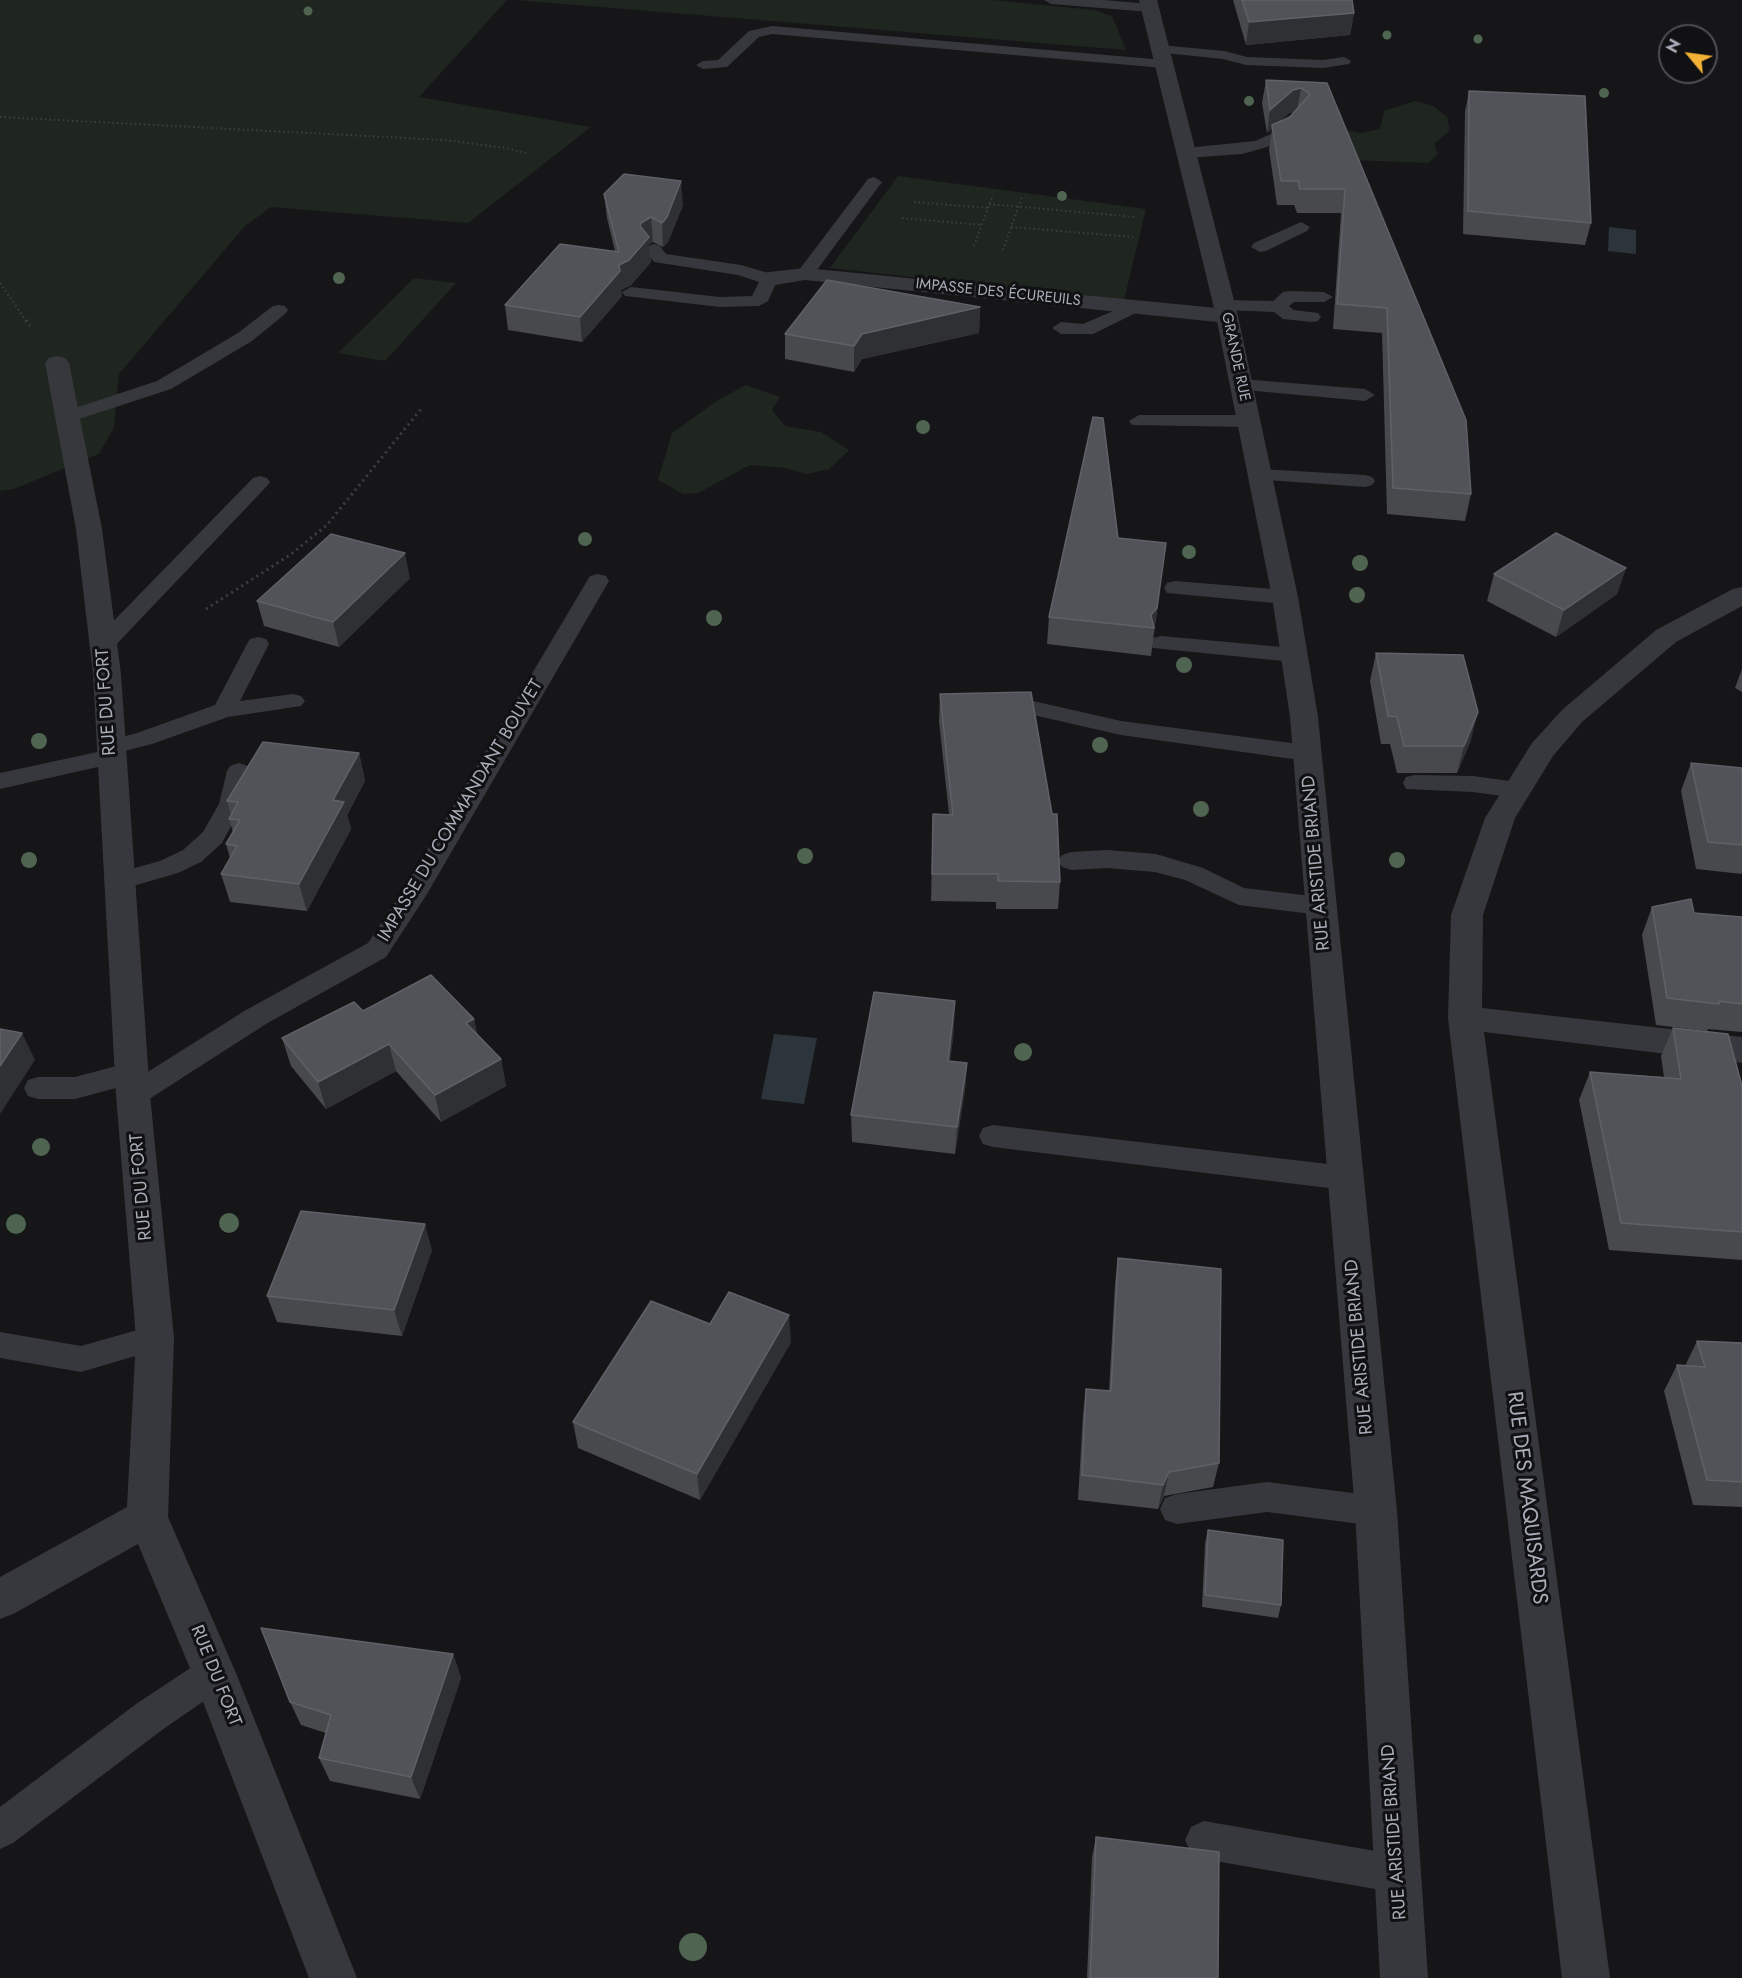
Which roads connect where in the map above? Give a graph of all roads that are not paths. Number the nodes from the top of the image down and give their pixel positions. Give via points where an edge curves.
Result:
1 (1051, 0) edge
2 (1149, 4) edge
3 (1162, 57) junction
4 (1344, 61) dead end
5 (703, 65) dead end
6 (1296, 118) edge
7 (1186, 153) junction
8 (874, 182) dead end
9 (1301, 227) dead end
10 (1260, 247) dead end
11 (653, 249) edge
12 (805, 274) junction
13 (769, 279) junction
14 (631, 292) edge
15 (1324, 297) dead end
16 (1134, 307) junction
17 (1278, 307) junction
18 (279, 310) dead end
19 (1225, 311) junction
20 (1312, 317) dead end
21 (1061, 328) dead end
22 (57, 363) road end
23 (1317, 373) dead end
24 (1241, 385) junction
25 (1299, 388) junction
26 (1365, 395) dead end
27 (67, 417) junction
28 (1139, 421) dead end
29 (1248, 421) junction
30 (1260, 475) junction
31 (1365, 481) dead end
32 (260, 482) dead end
33 (598, 581) dead end
34 (1175, 588) dead end
35 (1742, 595) edge
36 (1285, 597) junction
37 (1161, 643) dead end
38 (258, 644) dead end
39 (103, 645) junction
40 (1293, 656) junction
41 (293, 701) dead end
42 (977, 703) edge
43 (224, 710) junction
44 (1305, 735) junction
45 (112, 752) junction
46 (240, 771) dead end
47 (0, 781) edge
48 (1415, 783) dead end
49 (1517, 790) junction
50 (1071, 861) dead end
51 (119, 881) junction
52 (1320, 906) junction
53 (1465, 1018) junction
54 (1742, 1050) edge
55 (133, 1084) junction
56 (38, 1088) dead end
57 (993, 1136) dead end
58 (1345, 1178) junction
59 (155, 1338) junction
60 (0, 1344) edge
61 (1177, 1509) dead end
62 (1376, 1511) junction
63 (147, 1516) junction
64 (0, 1599) edge
65 (214, 1672) junction
66 (0, 1830) edge
67 (1204, 1840) dead end
68 (1398, 1874) junction
69 (333, 1978) edge
70 (1404, 1978) edge
71 (1586, 1978) edge

1 - 2 lane
2 - 3 street, GRANDE RUE
3 - 4 lane via 1224,55 1246,61 1323,64
3 - 5 lane via 772,30 754,34 722,64
3 - 7 street, GRANDE RUE
6 - 7 lane via 1279,136 1260,144
7 - 19 street, GRANDE RUE
8 - 12 lane
9 - 10 lane
11 - 13 lane via 660,258 741,270
12 - 13 street, IMPASSE DES ÉCUREUILS
12 - 16 street, IMPASSE DES ÉCUREUILS via 871,288
13 - 14 lane via 759,301 720,302
15 - 17 lane via 1289,296
16 - 19 street, IMPASSE DES ÉCUREUILS
16 - 21 lane via 1086,330
17 - 19 lane
17 - 20 lane via 1288,315
18 - 27 lane via 245,337 164,385
19 - 24 street, GRANDE RUE
22 - 27 street, RUE DU FORT
23 - 25 lane
24 - 25 lane
24 - 29 street, GRANDE RUE
25 - 26 lane
27 - 39 street, RUE DU FORT via 89,529
28 - 29 lane
29 - 30 street, GRANDE RUE
30 - 31 lane
30 - 36 street, GRANDE RUE
32 - 39 lane
33 - 55 lane, IMPASSE DU COMMANDANT BOUVET via 377,950
34 - 36 lane
35 - 49 street, RUE DES MAQUISARDS via 1666,636 1572,716 1542,750
36 - 40 street, GRANDE RUE
37 - 40 lane
38 - 43 lane
39 - 45 street, RUE DU FORT
40 - 44 street, GRANDE RUE
41 - 43 lane
42 - 44 lane via 1029,707 1121,728
43 - 45 lane
44 - 52 street, RUE ARISTIDE BRIAND
45 - 47 lane
45 - 51 street, RUE DU FORT
46 - 51 lane via 231,804 213,837 192,856 169,867
48 - 49 lane
49 - 53 street, RUE DES MAQUISARDS via 1496,828 1467,915
50 - 52 lane via 1156,863 1194,874 1239,896
51 - 55 street, RUE DU FORT
52 - 58 street, RUE ARISTIDE BRIAND
53 - 54 street
53 - 71 street, RUE DES MAQUISARDS
55 - 56 lane, IMPASSE DU COMMANDANT BOUVET
55 - 59 street, RUE DU FORT
57 - 58 lane
58 - 62 street, RUE ARISTIDE BRIAND
59 - 60 lane via 81,1359
59 - 63 street, RUE DU FORT
61 - 62 lane via 1267,1497
62 - 68 street, RUE ARISTIDE BRIAND
63 - 64 street
63 - 65 street, RUE DU FORT
65 - 66 lane
65 - 69 street, RUE DU FORT
67 - 68 lane
68 - 70 street, RUE ARISTIDE BRIAND

